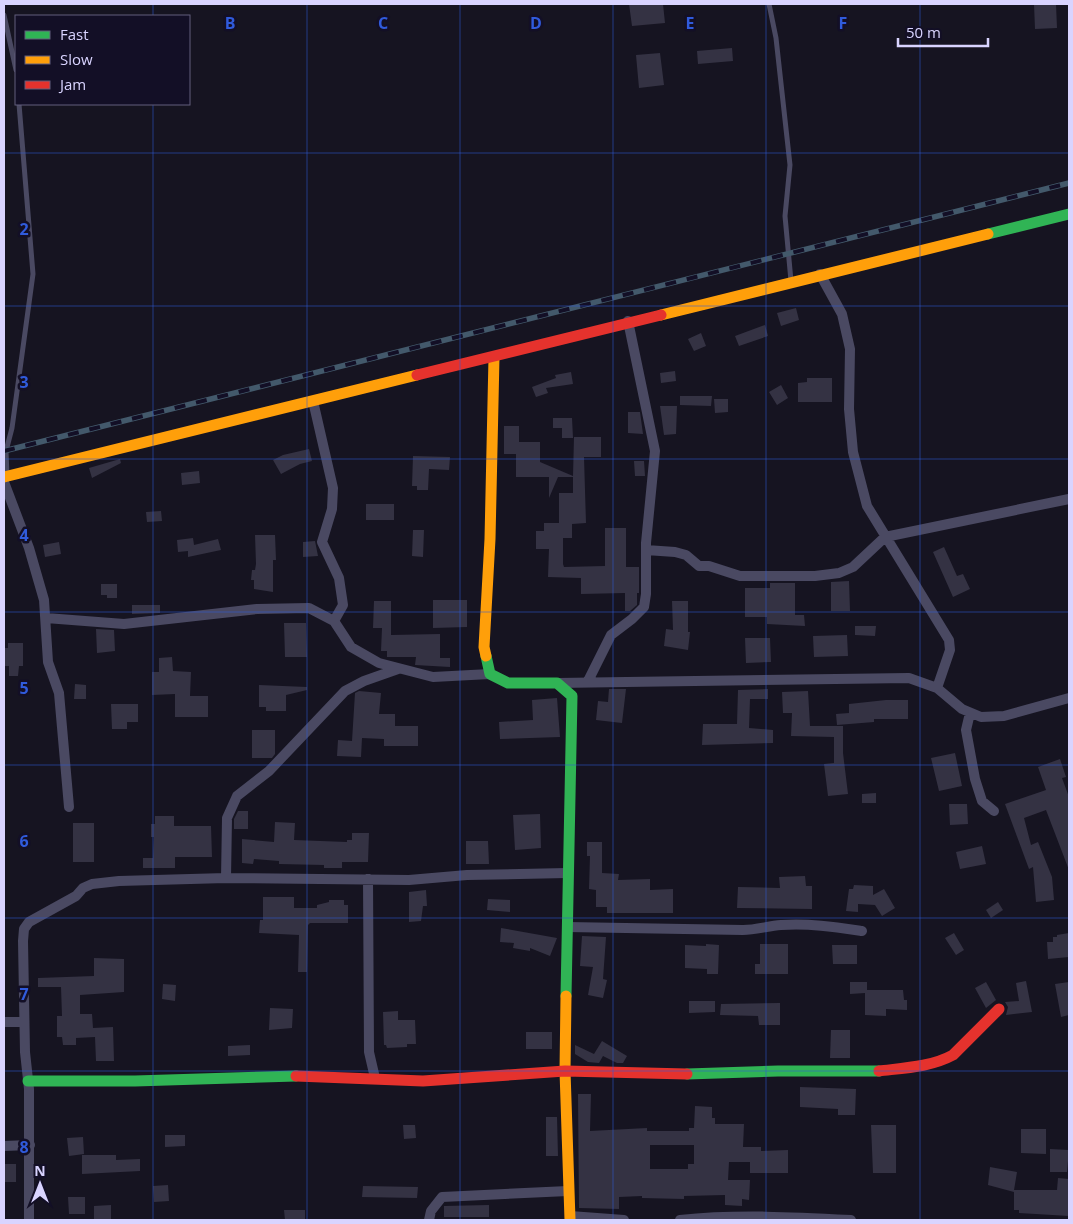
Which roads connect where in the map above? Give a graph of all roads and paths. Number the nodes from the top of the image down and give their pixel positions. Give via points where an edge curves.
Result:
1 (770, 4) edge
2 (4, 15) edge
3 (15, 65) edge
4 (20, 105) edge
5 (1069, 214) edge
6 (820, 274) junction
7 (791, 282) junction
8 (628, 321) junction
9 (494, 357) junction
10 (314, 401) junction
11 (5, 478) edge
12 (1069, 499) edge
13 (885, 537) junction
14 (646, 550) junction
15 (46, 618) junction
16 (334, 621) junction
17 (399, 668) junction
18 (490, 674) junction
19 (588, 681) junction
20 (557, 683) junction
21 (937, 688) junction
22 (1069, 698) edge
23 (970, 712) junction
24 (69, 807) dead end
25 (994, 811) dead end
26 (567, 873) junction
27 (226, 878) junction
28 (368, 879) junction
29 (567, 927) junction
30 (862, 931) dead end
31 (999, 1009) dead end
32 (4, 1022) edge
33 (24, 1022) junction
34 (565, 1071) junction
35 (375, 1078) junction
36 (28, 1081) junction
37 (30, 1145) junction
38 (4, 1146) edge
39 (568, 1191) junction
40 (570, 1218) edge
41 (29, 1220) edge
42 (429, 1220) edge
43 (624, 1220) edge
44 (680, 1220) edge
45 (850, 1220) edge

1 - 7 lane via 790,165 785,216
2 - 3 lane
4 - 11 lane via 33,274 6,451
5 - 6 street
6 - 7 street
6 - 13 street via 842,314 850,349 849,408 853,452 867,506
7 - 8 street
8 - 9 street
8 - 14 street via 655,451
9 - 10 street
9 - 18 street via 484,647
10 - 11 street
10 - 16 street via 332,488 332,510 322,542 339,578 343,605
11 - 15 street via 29,548
12 - 13 street
13 - 14 street via 852,567 838,573 815,576 740,576 699,566 686,555
13 - 21 street via 949,640 950,650
14 - 19 street via 644,607 612,635
15 - 16 street via 124,624 257,609 309,608
15 - 24 street via 48,662 59,692
16 - 17 street via 351,647 379,663
17 - 18 street via 433,677
17 - 27 street via 345,690 269,772 237,796 227,818
18 - 20 street via 508,682
19 - 20 street
19 - 21 street via 909,678
20 - 26 street via 572,696
21 - 23 street
22 - 23 street via 1004,716 981,717
23 - 25 street via 966,730 975,779 982,801
26 - 28 street
26 - 29 street
27 - 28 street
27 - 33 street via 92,884 29,922 24,929 23,940
28 - 35 street via 369,1052
29 - 30 street via 759,930 803,924
29 - 34 street
31 - 34 street via 953,1055 926,1065 879,1071 705,1075
32 - 33 street
33 - 36 street
34 - 35 street via 423,1081
34 - 39 street
35 - 36 street via 284,1075 135,1081
36 - 37 street
37 - 38 street
37 - 41 street
39 - 40 street
39 - 42 street via 442,1197 431,1211
40 - 43 street
44 - 45 street via 797,1217

